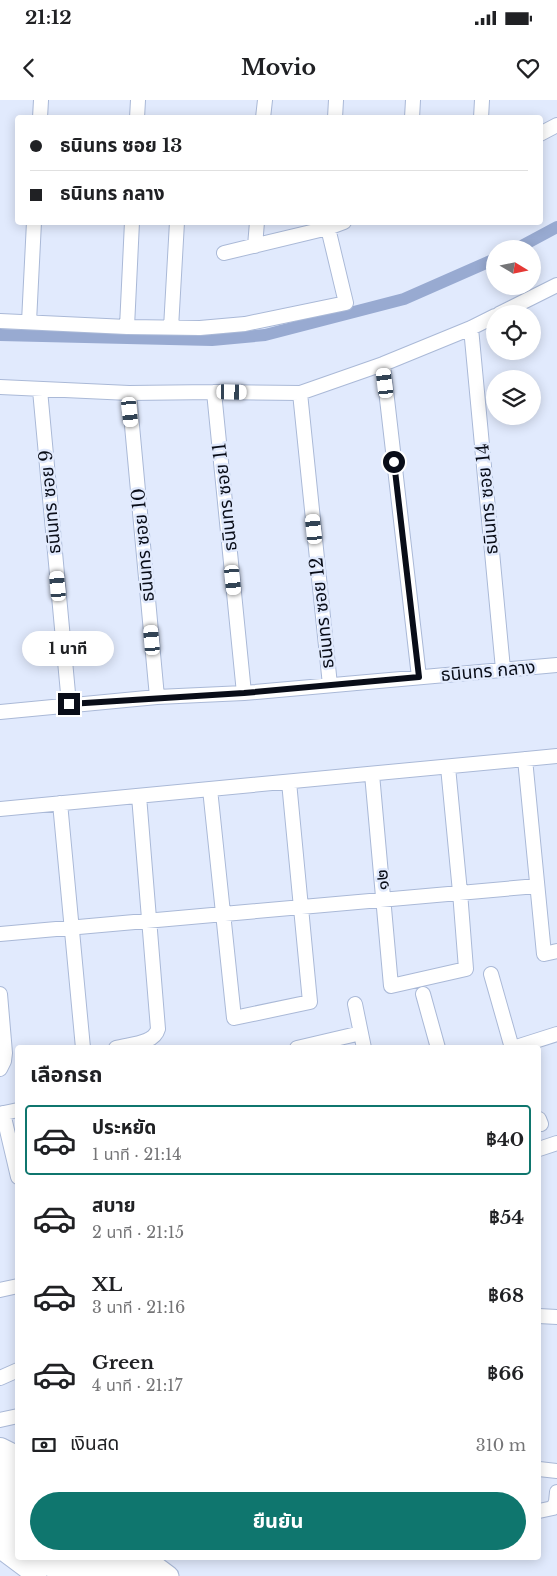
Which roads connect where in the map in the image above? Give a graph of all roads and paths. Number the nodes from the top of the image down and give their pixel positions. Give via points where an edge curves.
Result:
1 (41, 100) edge
2 (138, 100) edge
3 (264, 100) edge
4 (336, 100) edge
5 (413, 100) edge
6 (482, 100) edge
7 (40, 115) edge
8 (137, 115) edge
9 (264, 115) edge
10 (334, 115) edge
11 (412, 115) edge
12 (481, 115) edge
13 (557, 125) edge
14 (543, 132) edge
15 (34, 225) edge
16 (132, 225) edge
17 (177, 225) edge
18 (257, 225) edge
19 (328, 225) edge
20 (255, 246) junction
21 (224, 254) dead end
22 (557, 285) edge
23 (518, 305) edge
24 (486, 320) edge
25 (0, 321) edge
26 (29, 322) junction
27 (127, 327) junction
28 (171, 328) junction
29 (471, 328) junction
30 (383, 364) junction
31 (0, 387) edge
32 (40, 390) junction
33 (214, 392) junction
34 (129, 393) junction
35 (300, 393) junction
36 (557, 664) edge
37 (503, 669) junction
38 (419, 677) junction
39 (330, 685) junction
40 (244, 693) junction
41 (157, 697) junction
42 (69, 704) junction
43 (0, 712) edge
44 (557, 756) edge
45 (525, 759) junction
46 (448, 766) junction
47 (372, 774) junction
48 (290, 782) junction
49 (210, 789) junction
50 (139, 796) junction
51 (60, 803) junction
52 (0, 809) edge
53 (537, 886) junction
54 (460, 892) junction
55 (383, 900) junction
56 (301, 907) junction
57 (223, 914) junction
58 (150, 921) junction
59 (72, 928) junction
60 (0, 934) edge
61 (557, 951) edge
62 (491, 974) dead end
63 (0, 994) edge
64 (423, 994) dead end
65 (355, 1004) dead end
66 (361, 1033) junction
67 (557, 1034) edge
68 (83, 1045) edge
69 (128, 1045) edge
70 (310, 1045) edge
71 (363, 1045) edge
72 (437, 1045) edge
73 (511, 1045) edge
74 (522, 1045) edge
75 (0, 1069) edge
76 (7, 1112) edge
77 (557, 1144) edge
78 (541, 1149) edge
79 (15, 1160) edge
80 (15, 1287) edge
81 (0, 1290) edge
82 (541, 1316) edge
83 (557, 1317) edge
84 (15, 1371) edge
85 (0, 1378) edge
86 (15, 1417) edge
87 (0, 1420) edge
88 (0, 1442) edge
89 (0, 1450) edge
90 (15, 1456) edge
91 (15, 1458) edge
92 (0, 1462) edge
93 (541, 1469) edge
94 (557, 1471) edge
95 (15, 1474) edge
96 (0, 1479) edge
97 (15, 1491) edge
98 (557, 1492) edge
99 (0, 1502) edge
100 (541, 1511) edge
101 (15, 1514) edge
102 (0, 1518) edge
103 (15, 1530) edge
104 (0, 1532) edge
105 (0, 1536) edge
106 (15, 1541) edge
107 (15, 1548) edge
108 (0, 1549) edge
109 (15, 1555) edge
110 (73, 1560) edge
111 (102, 1560) edge
112 (123, 1560) edge
113 (148, 1560) edge
114 (33, 1563) edge
115 (72, 1576) edge
116 (93, 1576) edge
117 (122, 1576) edge
118 (143, 1576) edge
119 (168, 1576) edge

1 - 7 street
2 - 8 street
3 - 9 street
4 - 10 street
5 - 11 street
6 - 12 street
13 - 14 street
15 - 26 street
16 - 27 street
17 - 28 street
18 - 20 street
19 - 20 street
19 - 28 street via 346,303 225,327
20 - 21 street
22 - 23 street
24 - 29 street
25 - 26 street
26 - 27 street
27 - 28 street
29 - 30 street
29 - 37 street, ธนินทร ซอย 14
30 - 35 street
30 - 38 street
31 - 32 street
32 - 34 street
32 - 42 street, ธนินทร ซอย 9
33 - 34 street
33 - 35 street
33 - 40 street, ธนินทร ซอย 11
34 - 41 street, ธนินทร ซอย 10
35 - 39 street, ธนินทร ซอย 12
36 - 37 street, ธนินทร กลาง
37 - 38 street, ธนินทร กลาง
38 - 39 street, ธนินทร กลาง
39 - 40 street, ธนินทร กลาง
40 - 41 street, ธนินทร กลาง
41 - 42 street, ธนินทร กลาง
42 - 43 street, ธนินทร กลาง
44 - 45 street
45 - 46 street
45 - 53 street
46 - 47 street
46 - 54 street
47 - 48 street
47 - 55 street, ๑๒
48 - 49 street
48 - 56 street
49 - 50 street
49 - 57 street
50 - 51 street
50 - 58 street
51 - 52 street
51 - 59 street
53 - 54 street
53 - 61 street via 544,954
54 - 55 street
54 - 55 street, ๑๒ via 466,969 391,986
55 - 56 street
56 - 57 street
56 - 57 street via 310,1002 234,1018
57 - 58 street
58 - 59 street
58 - 69 street via 158,1029 149,1040
59 - 60 street
59 - 68 street
62 - 73 street
63 - 75 street via 5,1053
64 - 72 street
65 - 66 street
66 - 70 street
66 - 71 street
67 - 74 street
76 - 79 street
77 - 78 street
80 - 81 street
82 - 83 street
84 - 85 street
86 - 87 street
88 - 90 main road
89 - 91 highway
92 - 95 highway
93 - 94 street
96 - 97 highway
98 - 100 street via 553,1508
99 - 101 highway
102 - 103 highway
104 - 106 highway
105 - 107 highway
108 - 109 main road
110 - 116 highway
111 - 117 highway
112 - 118 highway
113 - 119 main road
114 - 115 highway

